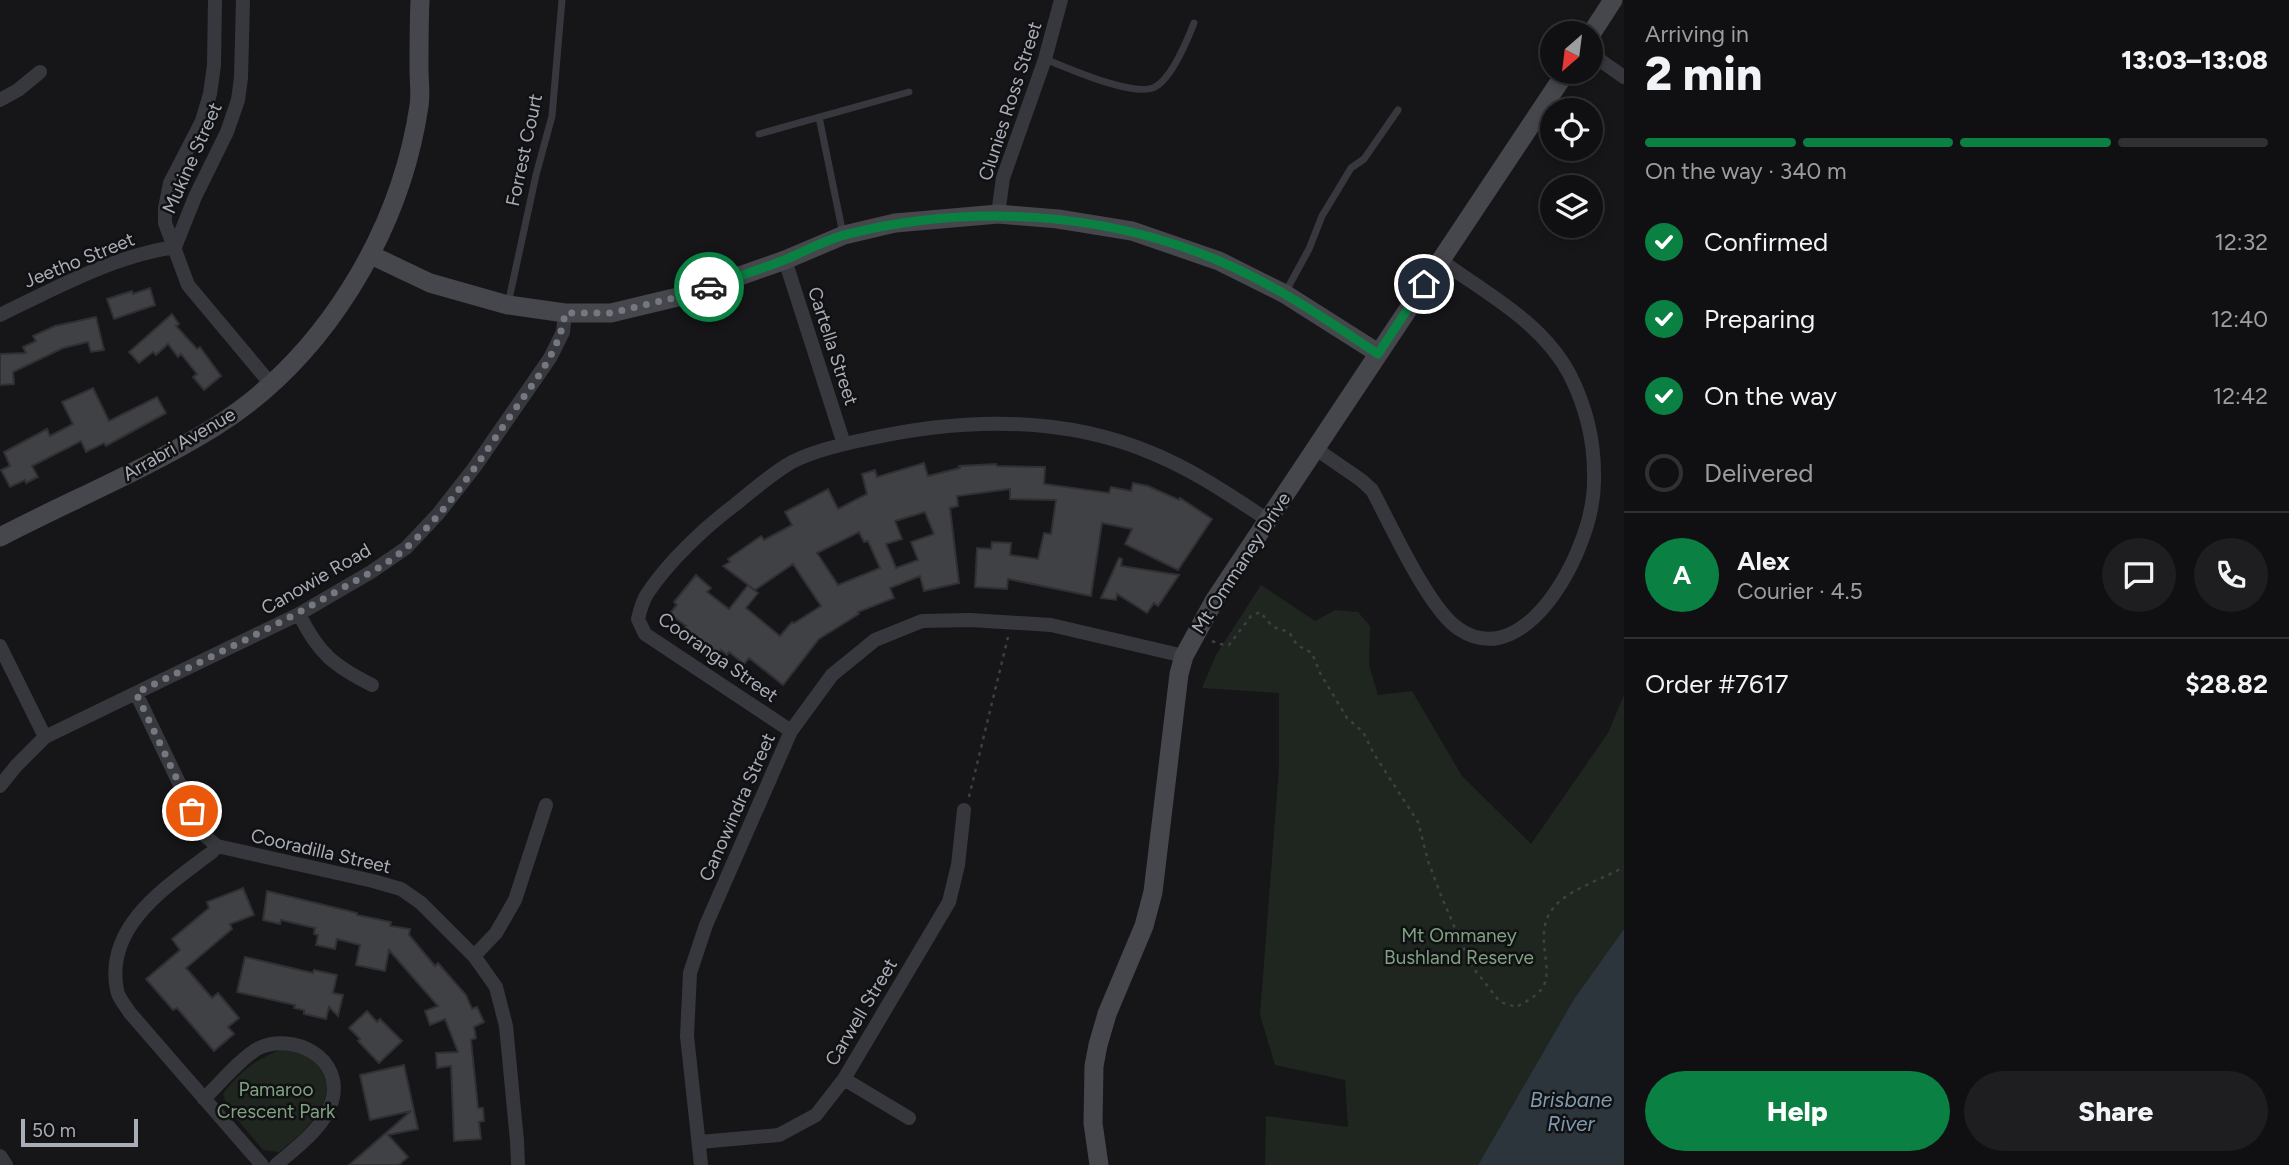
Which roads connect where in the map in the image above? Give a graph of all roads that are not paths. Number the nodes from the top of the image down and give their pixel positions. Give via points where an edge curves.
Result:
1 (215, 0) edge
2 (243, 0) edge
3 (420, 0) edge
4 (562, 0) edge
5 (1061, 0) edge
6 (1614, 0) edge
7 (1600, 21) edge
8 (1194, 23) dead end
9 (1045, 59) junction
10 (1603, 62) edge
11 (40, 72) dead end
12 (1624, 76) edge
13 (1558, 84) edge
14 (909, 92) dead end
15 (0, 100) edge
16 (1398, 110) dead end
17 (819, 117) junction
18 (759, 134) dead end
19 (998, 214) junction
20 (844, 235) junction
21 (175, 247) junction
22 (371, 255) junction
23 (785, 260) junction
24 (1440, 260) junction
25 (1285, 294) junction
26 (508, 305) junction
27 (565, 313) junction
28 (0, 315) edge
29 (1378, 354) junction
30 (270, 383) junction
31 (844, 444) junction
32 (1316, 449) junction
33 (1268, 520) junction
34 (0, 537) edge
35 (299, 614) junction
36 (0, 646) edge
37 (1184, 656) junction
38 (372, 685) dead end
39 (136, 693) junction
40 (791, 732) junction
41 (45, 737) junction
42 (0, 786) edge
43 (546, 805) dead end
44 (964, 810) road end
45 (217, 846) junction
46 (474, 957) junction
47 (844, 1079) junction
48 (204, 1099) junction
49 (909, 1118) dead end
50 (700, 1142) junction
51 (0, 1156) edge
52 (6, 1165) edge
53 (262, 1165) edge
54 (276, 1165) edge
55 (518, 1165) edge
56 (701, 1165) edge
57 (1099, 1165) edge

1 - 21 street, Mukine Street via 210,94 166,199 166,228
2 - 21 street, Mukine Street via 241,78 234,115
3 - 22 street, Arrabri Avenue via 419,104 402,180
4 - 26 lane, Forrest Court via 552,116
5 - 9 street, Clunies Ross Street
6 - 7 street
8 - 9 lane via 1182,55 1153,89 1137,92
9 - 19 street, Clunies Ross Street via 1003,178
10 - 12 street
11 - 15 street
13 - 24 street, Mt Ommaney Drive
14 - 17 lane
16 - 25 lane via 1364,159 1351,168
17 - 18 lane
17 - 20 lane
19 - 20 street via 895,223
19 - 25 street via 1132,231 1219,261
20 - 23 street
21 - 28 street, Jeetho Street via 133,257 63,284
21 - 30 street, Mukine Street via 180,269 193,292
22 - 26 street via 430,283
22 - 30 street, Arrabri Avenue via 310,343
23 - 27 street via 686,295 611,313
23 - 31 street, Cartella Street
24 - 29 street, Mt Ommaney Drive
24 - 32 street via 1522,317 1551,345 1583,406 1594,472 1591,509 1580,546 1551,597 1531,621 1496,640 1475,638 1458,629 1440,613 1372,490
25 - 29 street
26 - 27 street
27 - 35 street, Canowie Road via 563,332 550,358 438,514 406,548
29 - 32 street, Mt Ommaney Drive
30 - 34 street, Arrabri Avenue via 239,410 160,458
31 - 33 street, Cooranga Street via 942,425 996,422 1049,426 1152,453 1200,476
31 - 40 street, Cooranga Street via 788,464 720,516 645,596 638,619 645,634
32 - 33 street, Mt Ommaney Drive
33 - 37 street, Mt Ommaney Drive
35 - 38 street via 311,639 331,661
35 - 39 street, Canowie Road
36 - 41 street
37 - 40 street, Canowindra Street via 1051,625 922,621 875,640 832,675
37 - 57 street, Mt Ommaney Drive via 1153,892 1144,926 1107,1014 1094,1066 1093,1123
39 - 41 street, Canowie Road
39 - 45 street via 204,835
40 - 50 street, Canowindra Street via 706,925 690,973 687,1036
41 - 42 street, Canowie Road
43 - 46 street via 515,900 496,933
44 - 47 street, Carwell Street via 949,902
45 - 46 street, Cooradilla Street via 401,890 421,903
45 - 48 street via 136,916 119,948 116,966 117,992 130,1013
46 - 55 street, Cooradilla Street via 496,988 506,1026
47 - 49 street
47 - 50 street, Carwell Street via 816,1115 779,1135
48 - 53 street
48 - 54 street via 256,1049 289,1042 305,1046 320,1059 333,1083 325,1117
50 - 56 street, Canowindra Street
51 - 52 street

